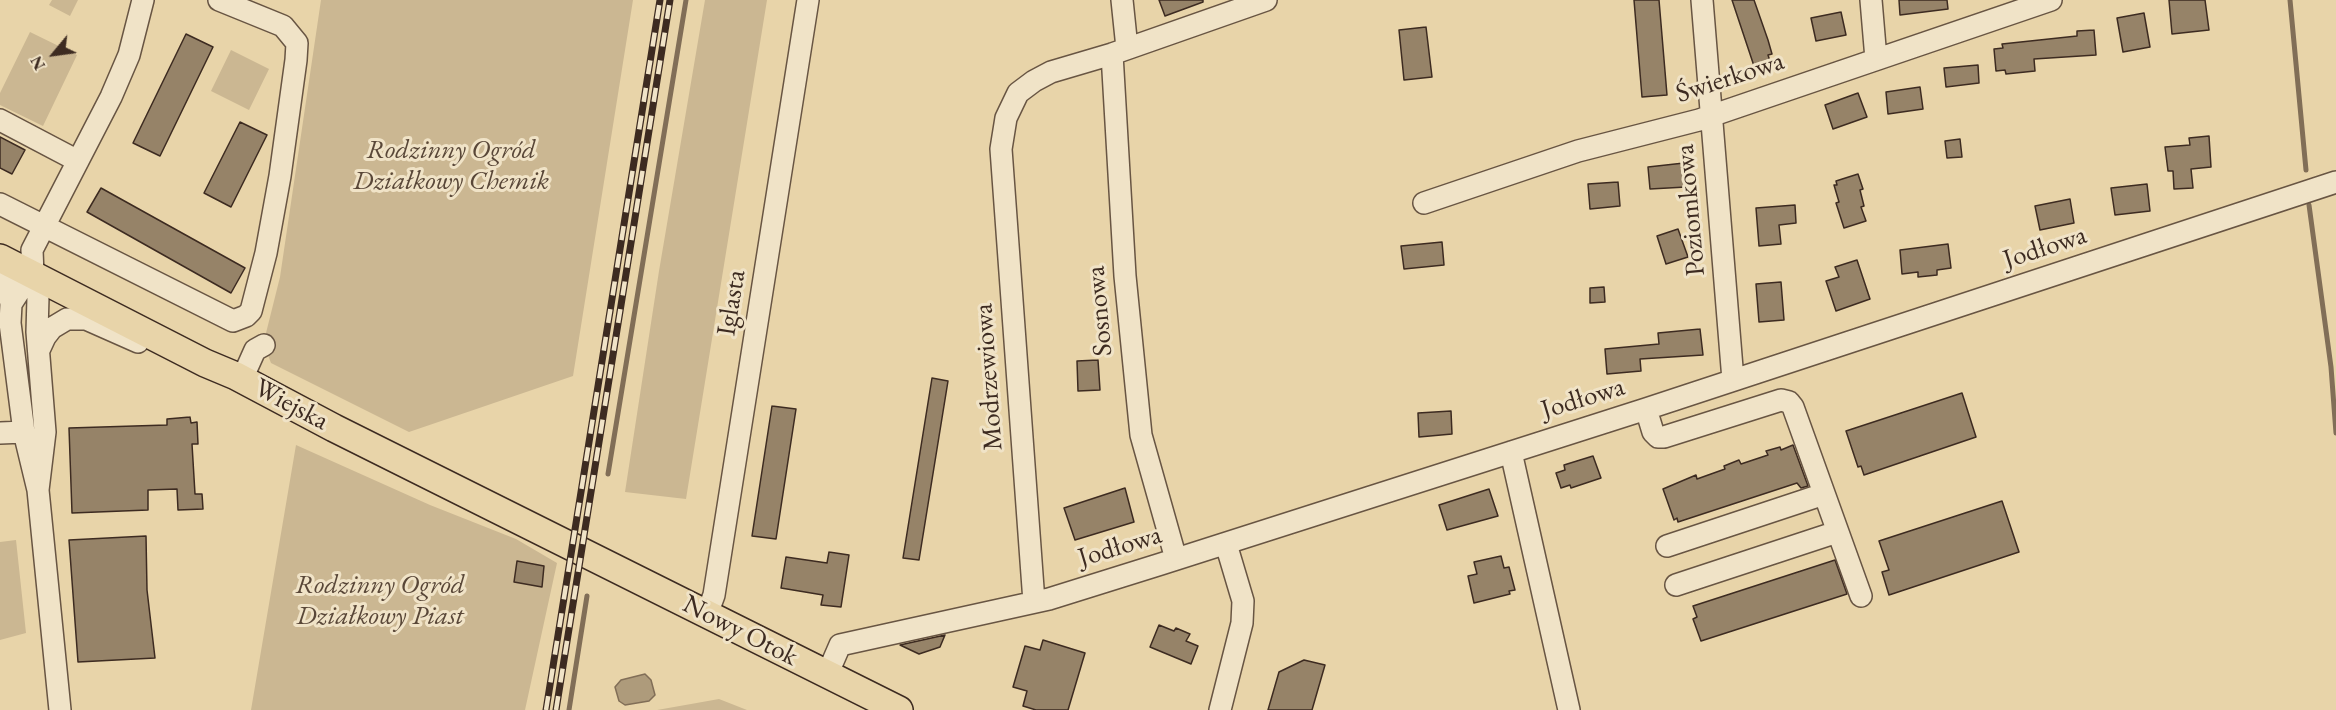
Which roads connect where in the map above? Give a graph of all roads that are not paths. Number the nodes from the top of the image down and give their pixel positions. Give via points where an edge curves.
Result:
1 (143, 0) edge
2 (219, 0) edge
3 (808, 0) edge
4 (1122, 0) edge
5 (1266, 0) edge
6 (1702, 0) edge
7 (1870, 0) edge
8 (2051, 0) edge
9 (1119, 51) junction
10 (1876, 59) junction
11 (1712, 114) junction
12 (0, 120) edge
13 (78, 161) junction
14 (2336, 182) edge
15 (1424, 203) dead end
16 (0, 204) edge
17 (44, 225) junction
18 (0, 258) edge
19 (0, 268) edge
20 (33, 275) junction
21 (11, 304) junction
22 (264, 345) dead end
23 (39, 350) junction
24 (205, 363) junction
25 (242, 379) junction
26 (1733, 380) junction
27 (1646, 410) junction
28 (24, 432) junction
29 (0, 434) edge
30 (1511, 452) junction
31 (38, 490) junction
32 (1824, 494) junction
33 (1838, 531) junction
34 (1226, 544) junction
35 (1666, 546) dead end
36 (582, 552) joint
37 (1176, 559) junction
38 (1676, 585) dead end
39 (1861, 597) dead end
40 (1034, 602) junction
41 (706, 614) junction
42 (827, 675) junction
43 (60, 710) edge
44 (898, 710) edge
45 (1220, 710) edge
46 (1569, 710) edge

1 - 13 street via 129,55
2 - 17 street via 283,26 297,43 280,176 250,312 233,321
3 - 41 street, Iglasta via 714,595
4 - 9 street, Sosnowa
5 - 9 street, Modrzewiowa
6 - 11 street, Poziomkowa
7 - 10 street
8 - 10 street, Świerkowa
9 - 37 street, Sosnowa via 1125,276 1142,435
9 - 40 street, Modrzewiowa via 1051,72 1018,93 1006,118 1001,148
10 - 11 street, Świerkowa
11 - 15 street, Świerkowa via 1578,151
11 - 26 street, Poziomkowa
12 - 13 street
13 - 17 street
14 - 26 street, Jodłowa
16 - 17 street
17 - 20 street via 32,250
18 - 20 main road, Wiejska
19 - 21 street
20 - 21 street
20 - 23 street via 38,297
20 - 24 main road, Wiejska
21 - 28 street
22 - 25 street via 255,350
23 - 24 street via 52,328 67,319 86,319 149,346
23 - 31 street via 45,432
24 - 25 main road, Wiejska
25 - 36 main road, Wiejska
26 - 27 street, Jodłowa
27 - 30 street, Jodłowa
27 - 32 street via 1653,432 1664,437 1785,400 1793,407
28 - 29 street
28 - 31 street
30 - 34 street, Jodłowa
30 - 46 street
31 - 43 street
32 - 33 street
32 - 35 street
33 - 38 street
33 - 39 street
34 - 37 street, Jodłowa
34 - 45 street via 1243,601 1242,623
36 - 41 main road, Nowy Otok
37 - 40 street, Jodłowa
40 - 42 street, Jodłowa via 840,645
41 - 42 main road, Nowy Otok
42 - 44 main road, Nowy Otok

